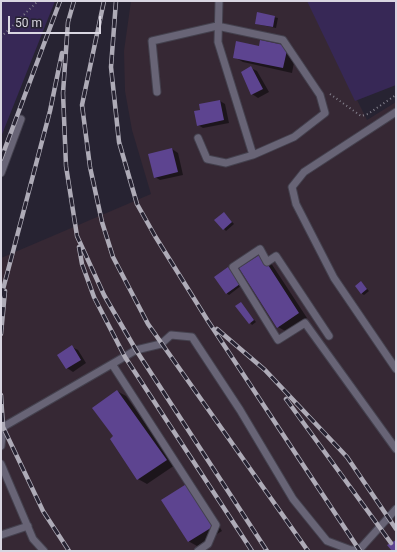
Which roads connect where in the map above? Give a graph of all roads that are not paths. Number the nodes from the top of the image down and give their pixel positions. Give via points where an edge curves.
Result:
1 (219, 1) edge
2 (217, 26) junction
3 (157, 92) dead end
4 (396, 112) edge
5 (21, 119) dead end
6 (198, 138) dead end
7 (253, 154) junction
8 (1, 173) edge
9 (329, 336) dead end
10 (112, 364) junction
11 (396, 369) edge
12 (1, 446) edge
13 (396, 449) edge
14 (1, 464) edge
15 (396, 509) edge
16 (28, 526) junction
17 (1, 535) edge
18 (44, 551) edge
19 (198, 551) edge
20 (359, 551) edge

1 - 2 lane
2 - 3 lane via 152,41
2 - 7 lane via 218,42
2 - 7 lane via 283,40 320,95 324,113 294,137
4 - 11 lane via 304,172 292,187 296,204 334,278
5 - 8 lane
6 - 7 lane via 207,159 226,162
9 - 13 lane via 276,256 268,262 260,249 233,267 278,340 305,323
10 - 12 lane via 3,426
10 - 19 lane via 216,525 208,544
10 - 20 lane via 136,350 162,344 171,335 192,337 240,410 293,499 327,541
14 - 16 lane
15 - 20 lane
16 - 17 lane
16 - 18 lane via 33,539

